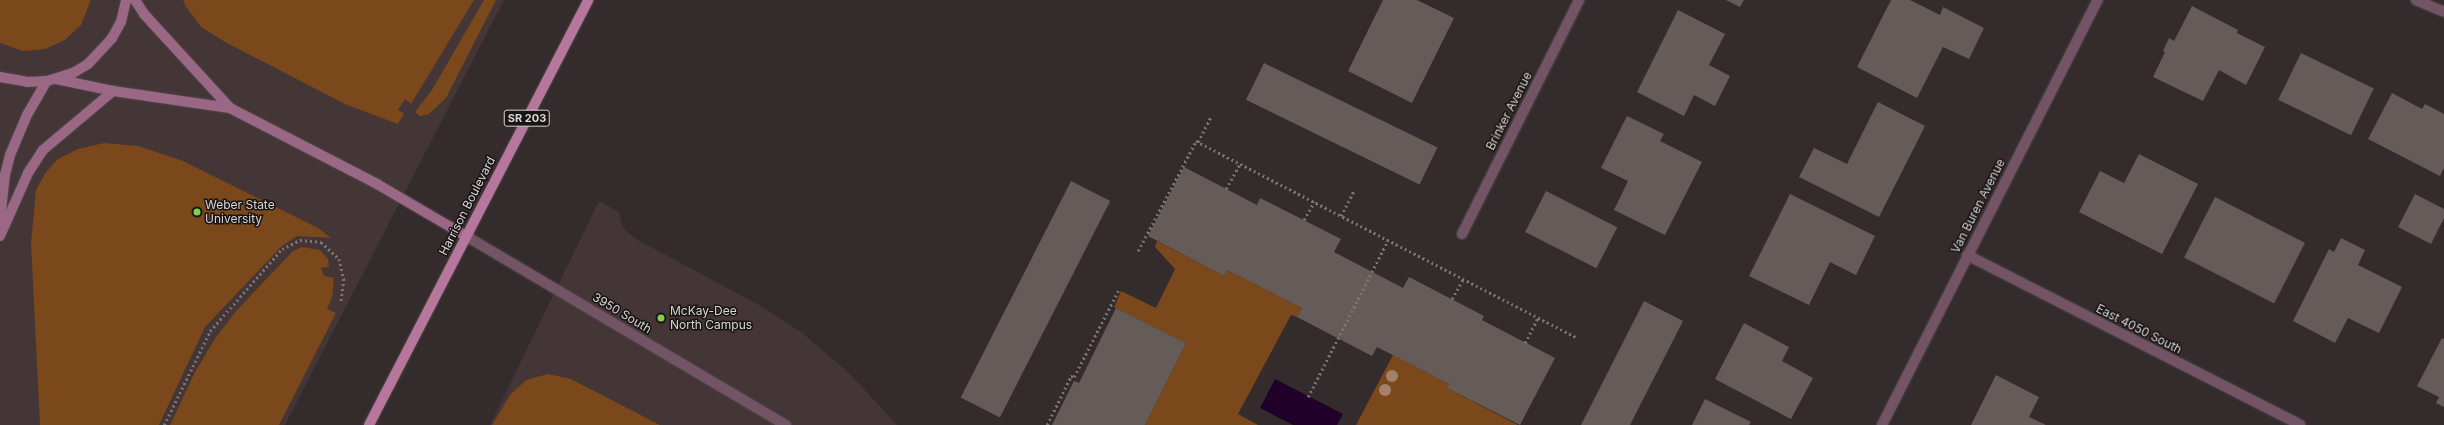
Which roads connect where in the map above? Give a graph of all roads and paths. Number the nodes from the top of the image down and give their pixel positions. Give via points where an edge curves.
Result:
1 (126, 0) edge
2 (135, 0) edge
3 (588, 0) edge
4 (1579, 0) edge
5 (2098, 0) edge
6 (2416, 0) edge
7 (2444, 12) edge
8 (0, 77) edge
9 (52, 80) junction
10 (113, 91) junction
11 (230, 108) junction
12 (1211, 117) dead end
13 (1198, 142) junction
14 (1240, 164) junction
15 (1226, 189) dead end
16 (1354, 190) dead end
17 (1314, 202) junction
18 (1341, 216) junction
19 (0, 220) edge
20 (1304, 220) dead end
21 (1462, 234) dead end
22 (0, 236) edge
23 (466, 236) junction
24 (1388, 240) junction
25 (1138, 251) dead end
26 (1968, 255) junction
27 (1463, 279) junction
28 (1119, 289) dead end
29 (1452, 299) dead end
30 (341, 302) dead end
31 (1538, 318) junction
32 (1576, 337) dead end
33 (1525, 343) dead end
34 (1308, 396) dead end
35 (164, 425) edge
36 (369, 425) edge
37 (786, 425) edge
38 (1046, 425) edge
39 (1882, 425) edge
40 (2300, 425) edge

1 - 9 street via 121,22 101,52 88,64
2 - 11 street via 144,14
3 - 23 main road, Harrison Boulevard / SR 203
4 - 21 street, Brinker Avenue
5 - 26 street, Van Buren Avenue
6 - 7 street
8 - 9 street via 27,82
9 - 10 street
9 - 19 street via 27,114 10,154
10 - 11 street
10 - 22 street via 43,150 28,173
11 - 23 street via 378,184
12 - 13 path
13 - 14 path
13 - 25 path via 1196,141
14 - 15 path
14 - 17 path
16 - 18 path
17 - 18 path
17 - 20 path
18 - 24 path
23 - 36 main road, Harrison Boulevard / SR 203
23 - 37 street, 3950 South
24 - 27 path
24 - 34 path
26 - 39 street, Van Buren Avenue
26 - 40 street, East 4050 South
27 - 29 path
27 - 31 path
28 - 38 path
30 - 35 path via 344,279 339,259 321,242 300,240 282,249 210,330
31 - 32 path
31 - 33 path

